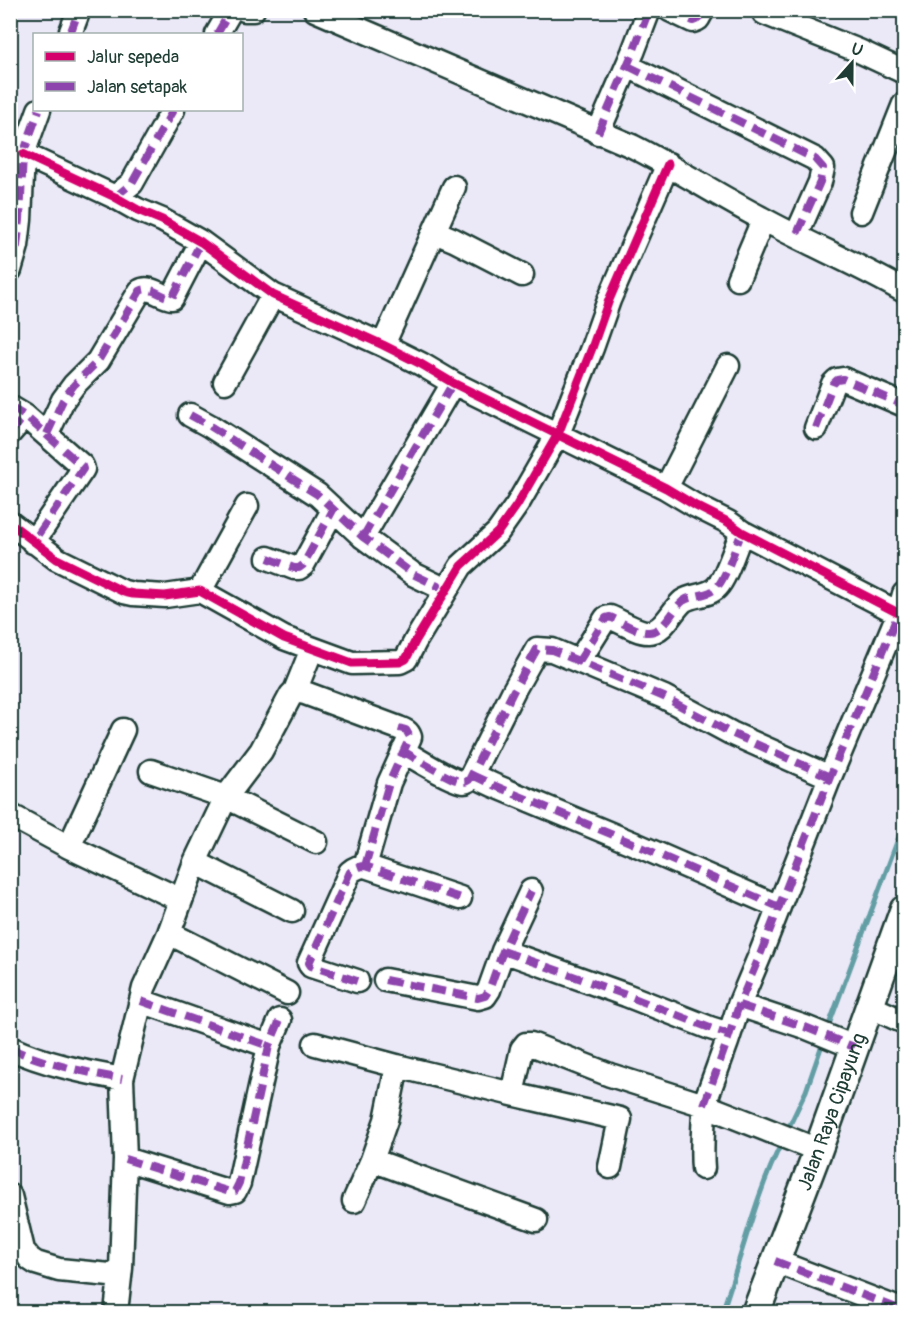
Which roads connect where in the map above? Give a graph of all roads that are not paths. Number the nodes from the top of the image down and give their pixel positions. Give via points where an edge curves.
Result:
1 (79, 10) edge
2 (231, 10) edge
3 (245, 10) edge
4 (253, 10) edge
5 (315, 10) edge
6 (649, 10) edge
7 (670, 10) edge
8 (703, 10) edge
9 (764, 13) dead end
10 (69, 33) edge
11 (218, 33) edge
12 (628, 66) junction
13 (904, 72) edge
14 (904, 104) edge
15 (39, 111) edge
16 (172, 111) edge
17 (598, 133) junction
18 (23, 154) junction
19 (668, 164) junction
20 (454, 187) dead end
21 (115, 197) junction
22 (861, 212) dead end
23 (763, 220) junction
24 (435, 232) junction
25 (796, 236) junction
26 (201, 242) junction
27 (10, 270) edge
28 (522, 275) dead end
29 (738, 279) dead end
30 (904, 291) edge
31 (273, 296) junction
32 (383, 345) junction
33 (728, 366) dead end
34 (225, 382) dead end
35 (453, 383) junction
36 (904, 405) edge
37 (190, 415) dead end
38 (15, 419) edge
39 (816, 428) dead end
40 (47, 434) junction
41 (558, 434) junction
42 (666, 488) junction
43 (247, 506) dead end
44 (333, 510) junction
45 (10, 523) edge
46 (742, 531) junction
47 (363, 537) junction
48 (33, 542) junction
49 (268, 558) dead end
50 (446, 590) junction
51 (200, 591) junction
52 (903, 607) edge
53 (312, 649) junction
54 (579, 661) junction
55 (295, 691) junction
56 (123, 730) dead end
57 (403, 751) junction
58 (151, 771) dead end
59 (472, 775) junction
60 (830, 777) junction
61 (226, 796) junction
62 (10, 815) edge
63 (316, 842) dead end
64 (69, 847) junction
65 (195, 862) junction
66 (365, 866) junction
67 (531, 891) dead end
68 (460, 898) dead end
69 (181, 900) junction
70 (779, 907) junction
71 (904, 910) edge
72 (292, 911) dead end
73 (169, 933) junction
74 (503, 951) junction
75 (384, 980) dead end
76 (357, 981) dead end
77 (287, 993) dead end
78 (141, 1001) junction
79 (739, 1005) junction
80 (868, 1006) junction
81 (280, 1020) dead end
82 (904, 1022) edge
83 (729, 1034) junction
84 (845, 1043) junction
85 (315, 1044) dead end
86 (269, 1046) junction
87 (10, 1048) edge
88 (396, 1066) junction
89 (122, 1078) junction
90 (634, 1082) junction
91 (512, 1094) junction
92 (704, 1105) junction
93 (620, 1119) junction
94 (812, 1147) junction
95 (125, 1159) junction
96 (372, 1160) junction
97 (610, 1167) dead end
98 (702, 1168) dead end
99 (10, 1196) edge
100 (354, 1201) dead end
101 (536, 1220) dead end
102 (775, 1261) junction
103 (120, 1276) junction
104 (904, 1311) edge
105 (116, 1312) edge
106 (756, 1312) edge

1 - 10 street
2 - 11 street
3 - 4 street
5 - 17 street
6 - 12 street
7 - 8 street via 693,21
9 - 13 street
12 - 17 street
12 - 25 street via 820,163 820,182
14 - 22 street
15 - 18 street
16 - 21 street via 132,183
17 - 19 street
18 - 21 street
18 - 27 street via 18,246
19 - 23 street
19 - 41 street via 609,300
20 - 24 street
21 - 26 street
23 - 25 street
23 - 29 street
24 - 28 street
24 - 32 street
25 - 30 street
26 - 31 street
26 - 40 street via 171,298 149,289 140,291 93,367 63,400
31 - 32 street
31 - 34 street
32 - 35 street
33 - 42 street
35 - 41 street
35 - 47 street
36 - 39 street via 843,379 837,380
37 - 44 street via 318,495
38 - 40 street
40 - 48 street via 83,469
41 - 42 street
41 - 50 street via 498,532 461,566
42 - 46 street
43 - 51 street
44 - 47 street
44 - 49 street via 299,568
45 - 48 street
46 - 52 street
46 - 54 street via 717,589 683,602 651,633 606,618
47 - 50 street via 413,574
48 - 51 street via 57,559 124,592 165,596
50 - 53 street via 406,659 400,662 352,663
51 - 53 street via 284,638
52 - 60 street
53 - 55 street
54 - 59 street via 552,650 537,649
54 - 60 street
55 - 57 street via 406,730 410,737
55 - 61 street via 261,751
56 - 64 street
57 - 59 street via 463,782
57 - 66 street via 389,783
58 - 61 street
59 - 70 street
60 - 70 street
61 - 63 street
61 - 65 street
62 - 64 street
64 - 69 street
65 - 69 street
65 - 72 street
66 - 68 street
66 - 76 street via 350,872 309,963
67 - 74 street
69 - 73 street
70 - 79 street
71 - 80 main road, Jalan Raya Cipayung
73 - 77 street
73 - 78 street
74 - 75 street via 489,990 478,998
74 - 83 street
78 - 86 street
78 - 89 street
79 - 83 street
79 - 84 street
80 - 82 street
80 - 84 main road, Jalan Raya Cipayung
81 - 86 street
83 - 92 street
84 - 94 main road, Jalan Raya Cipayung
85 - 88 street
86 - 95 street via 235,1191
87 - 89 street via 86,1072
88 - 91 street
88 - 96 street via 386,1120
89 - 95 street
90 - 91 street via 526,1044
90 - 92 street
90 - 93 street
91 - 93 street
92 - 94 street
92 - 98 street
93 - 97 street
94 - 102 main road, Jalan Raya Cipayung
95 - 103 street
96 - 100 street
96 - 101 street
99 - 103 street via 23,1250 36,1263 59,1270
102 - 104 street
102 - 106 main road, Jalan Raya Cipayung
103 - 105 street

